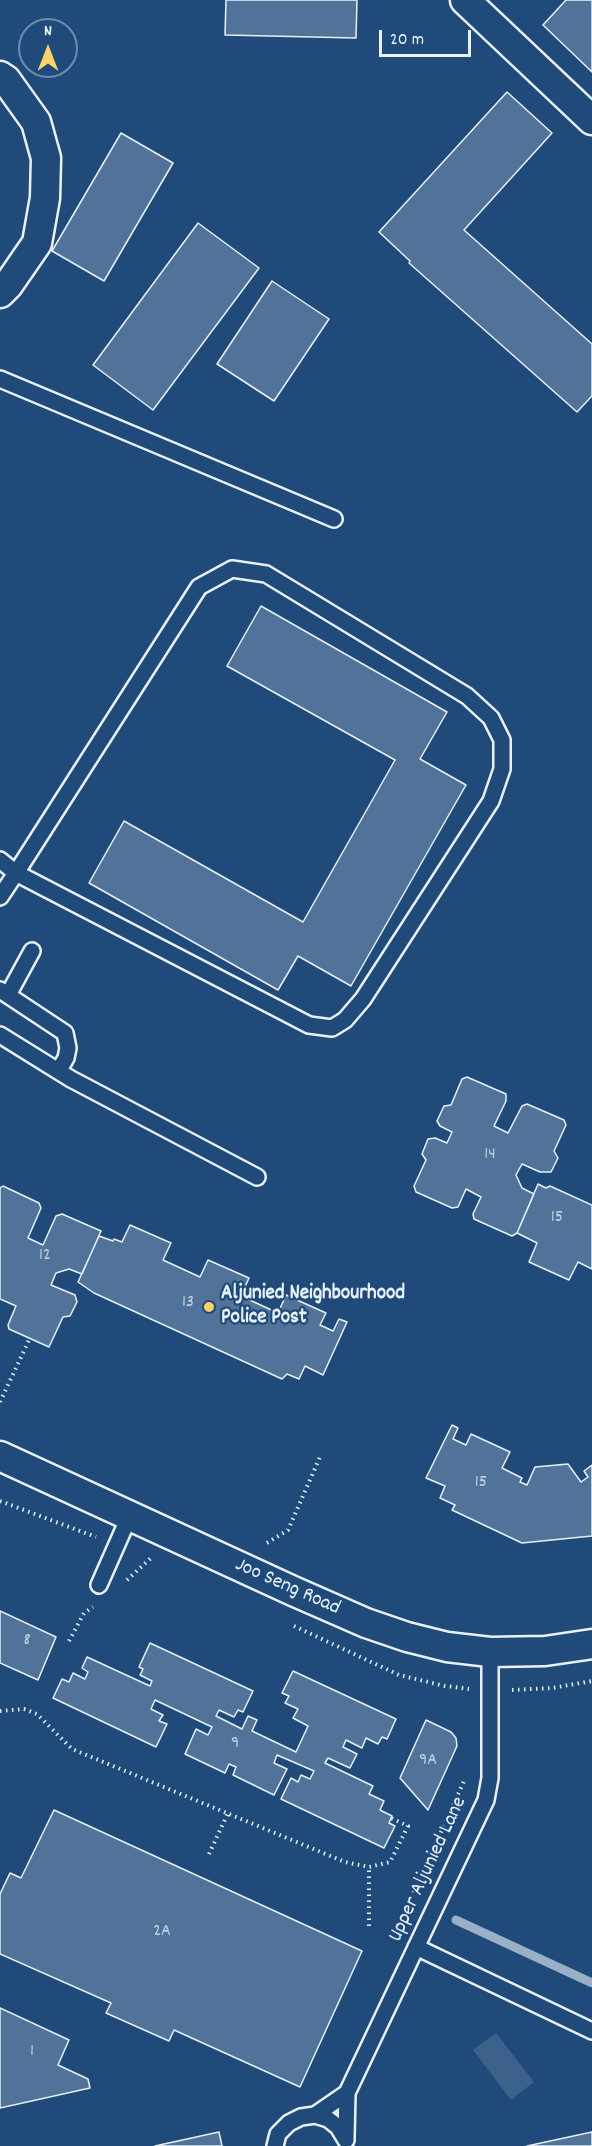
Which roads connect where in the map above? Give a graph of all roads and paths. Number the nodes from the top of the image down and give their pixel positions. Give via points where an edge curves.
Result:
1 (465, 0) edge
2 (0, 76) edge
3 (592, 120) edge
4 (0, 293) edge
5 (0, 379) edge
6 (334, 519) dead end
7 (0, 860) edge
8 (16, 873) junction
9 (0, 897) edge
10 (32, 951) dead end
11 (4, 992) edge
12 (0, 1035) edge
13 (59, 1070) junction
14 (256, 1177) dead end
15 (30, 1338) dead end
16 (0, 1402) edge
17 (0, 1456) edge
18 (320, 1457) dead end
19 (129, 1517) junction
20 (267, 1543) dead end
21 (99, 1585) dead end
22 (592, 1644) edge
23 (490, 1652) junction
24 (465, 1688) dead end
25 (466, 1699) dead end
26 (0, 1711) edge
27 (467, 1773) dead end
28 (228, 1813) junction
29 (391, 1818) dead end
30 (208, 1854) dead end
31 (369, 1867) junction
32 (408, 1904) dead end
33 (369, 1926) dead end
34 (416, 1947) junction
35 (592, 2031) edge
36 (347, 2093) junction
37 (315, 2115) junction
38 (347, 2142) edge
39 (275, 2146) edge

1 - 3 street
2 - 4 street via 36,122 46,158 45,198 37,243
5 - 6 lane
7 - 8 lane
8 - 8 lane via 309,1025 332,1028 345,1020 363,999 491,801 502,769 502,740 491,718 467,696 266,574 232,569 199,587
8 - 9 lane
10 - 11 lane
11 - 13 lane via 65,1033 69,1048
12 - 13 lane
13 - 14 lane
15 - 16 path
17 - 19 street, Joo Seng Road
18 - 20 path via 288,1530
19 - 21 lane
19 - 23 street, Joo Seng Road via 366,1623 447,1647
22 - 23 street, Joo Seng Road via 545,1651
23 - 34 lane, Upper Aljunied Lane via 490,1778 486,1800
24 - 25 path
26 - 28 path via 24,1709 37,1714 72,1749
27 - 32 path
28 - 30 path
28 - 31 path via 345,1862
29 - 31 path via 408,1826 390,1862
31 - 33 path
34 - 35 lane
34 - 36 lane, Upper Aljunied Lane
36 - 37 lane
36 - 38 lane
37 - 38 lane via 339,2127
37 - 39 lane via 289,2123 278,2134

